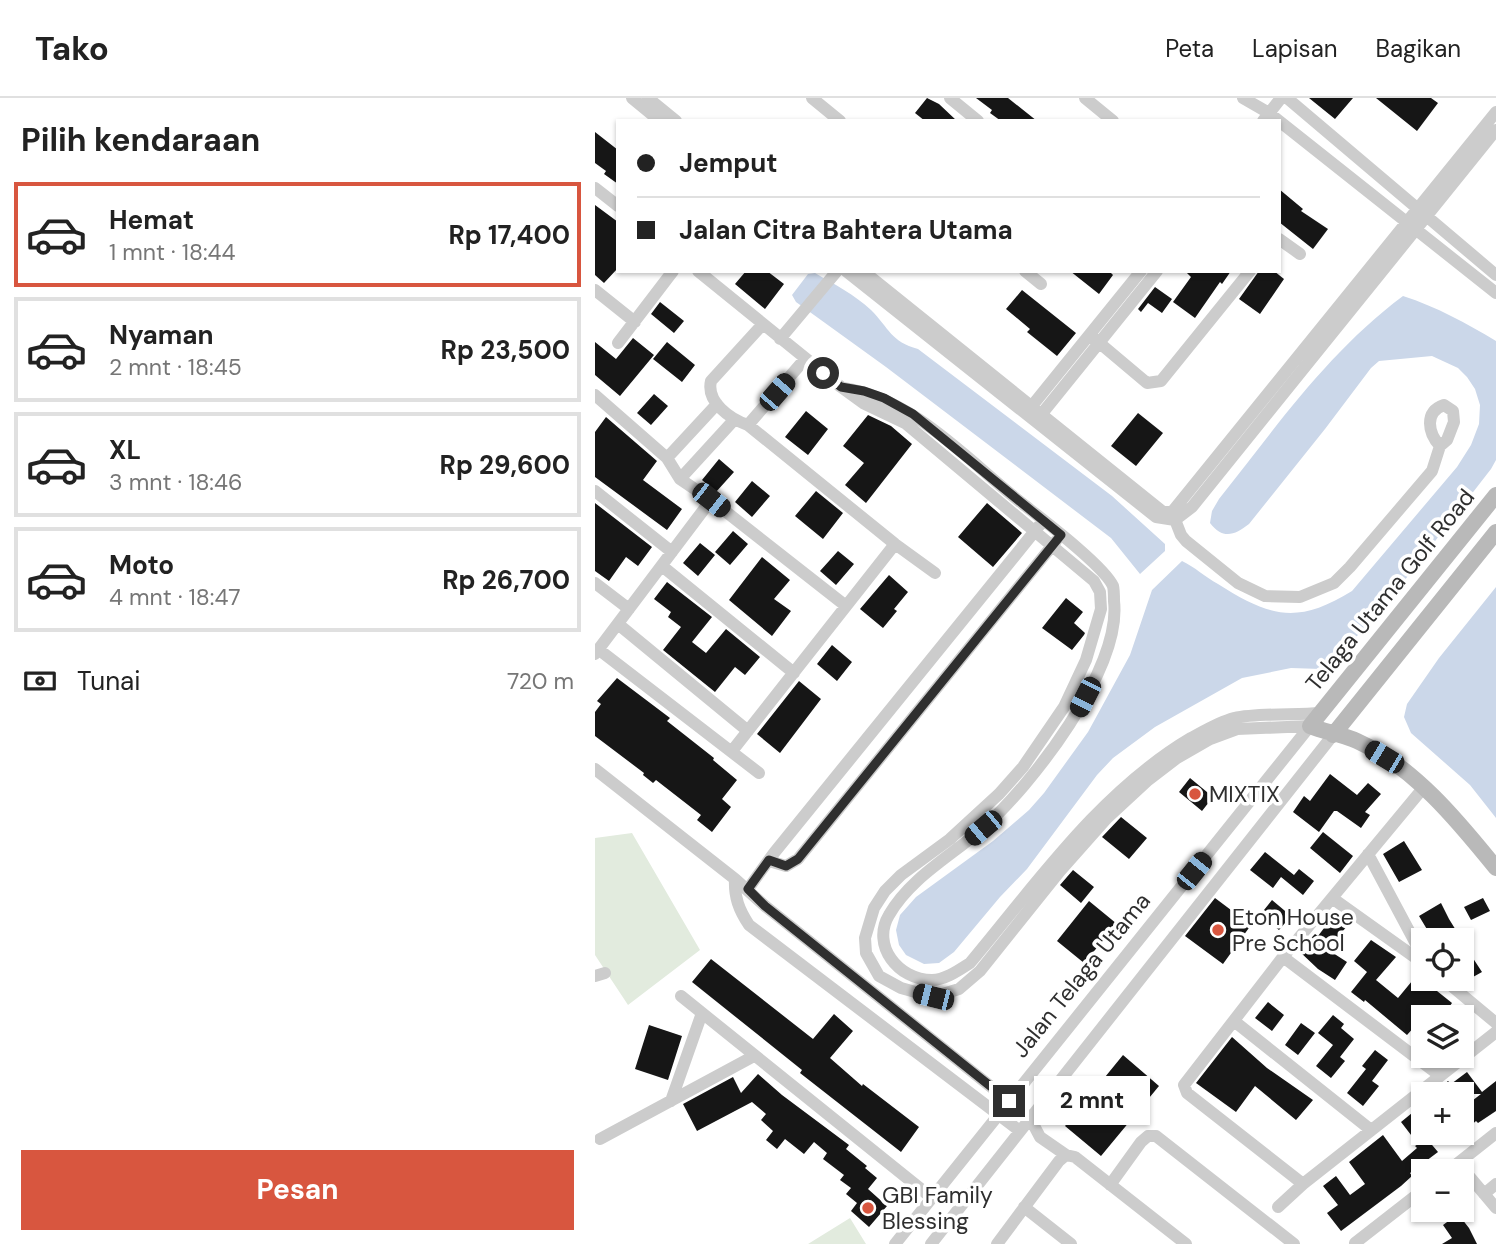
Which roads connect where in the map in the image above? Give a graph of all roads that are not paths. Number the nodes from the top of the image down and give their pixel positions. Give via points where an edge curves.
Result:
1 (632, 98) edge
2 (648, 98) edge
3 (813, 98) edge
4 (950, 98) edge
5 (1085, 98) edge
6 (1243, 98) edge
7 (1281, 98) edge
8 (1293, 100) edge
9 (1496, 112) edge
10 (658, 119) edge
11 (674, 119) edge
12 (838, 119) edge
13 (976, 119) edge
14 (1111, 119) edge
15 (1273, 119) edge
16 (1281, 125) edge
17 (1496, 130) edge
18 (595, 188) edge
19 (616, 204) edge
20 (1423, 213) junction
21 (1412, 226) junction
22 (1281, 240) edge
23 (1300, 254) dead end
24 (672, 273) edge
25 (700, 273) edge
26 (839, 273) edge
27 (865, 273) edge
28 (1027, 273) edge
29 (1140, 273) edge
30 (1155, 273) edge
31 (1247, 273) edge
32 (1496, 275) edge
33 (1041, 284) dead end
34 (595, 290) edge
35 (1496, 293) edge
36 (635, 322) junction
37 (762, 325) junction
38 (1095, 338) junction
39 (780, 339) junction
40 (618, 343) dead end
41 (805, 359) junction
42 (841, 387) junction
43 (595, 395) edge
44 (716, 404) junction
45 (1033, 414) junction
46 (734, 420) junction
47 (748, 425) junction
48 (1440, 446) dead end
49 (667, 458) junction
50 (680, 479) junction
51 (595, 491) edge
52 (1496, 495) edge
53 (711, 500) junction
54 (1174, 516) junction
55 (1043, 520) junction
56 (1034, 532) junction
57 (1496, 532) edge
58 (1061, 535) junction
59 (895, 544) junction
60 (1051, 546) junction
61 (672, 552) junction
62 (662, 566) junction
63 (935, 573) dead end
64 (595, 583) edge
65 (846, 606) junction
66 (629, 609) junction
67 (618, 624) junction
68 (597, 652) edge
69 (793, 673) junction
70 (1315, 720) junction
71 (1338, 728) junction
72 (748, 731) junction
73 (732, 751) junction
74 (595, 769) edge
75 (759, 773) dead end
76 (1423, 787) junction
77 (1368, 854) junction
78 (769, 860) junction
79 (1496, 868) edge
80 (735, 879) junction
81 (748, 889) junction
82 (1332, 898) junction
83 (1411, 935) edge
84 (1411, 954) edge
85 (1283, 957) junction
86 (1458, 991) edge
87 (681, 996) dead end
88 (702, 1013) junction
89 (1234, 1021) junction
90 (1496, 1023) edge
91 (1496, 1032) edge
92 (754, 1056) junction
93 (1439, 1076) junction
94 (671, 1101) junction
95 (1009, 1101) junction
96 (998, 1115) junction
97 (1030, 1118) junction
98 (1371, 1130) junction
99 (1020, 1131) junction
100 (1496, 1133) edge
101 (600, 1139) dead end
102 (1066, 1155) junction
103 (1463, 1159) edge
104 (1303, 1184) junction
105 (1496, 1184) edge
106 (1110, 1185) junction
107 (1474, 1185) edge
108 (1484, 1194) junction
109 (932, 1198) junction
110 (1411, 1199) edge
111 (1278, 1206) dead end
112 (1024, 1207) junction
113 (1496, 1208) edge
114 (1355, 1243) edge
115 (895, 1244) edge
116 (931, 1244) edge
117 (997, 1244) edge
118 (1071, 1244) edge
119 (1186, 1244) edge
120 (1294, 1244) edge

1 - 10 street
2 - 11 street
3 - 12 street
4 - 13 street
5 - 14 street
6 - 15 street
7 - 15 street
8 - 15 street
8 - 20 street
9 - 20 street
16 - 21 street
17 - 20 street
18 - 19 street
20 - 21 street
20 - 32 street
21 - 35 street
21 - 54 street
22 - 23 street
24 - 36 street
25 - 37 street
26 - 39 street
26 - 45 street
27 - 45 street
28 - 33 street
29 - 38 street
30 - 38 street
31 - 38 street via 1161,381 1147,383
34 - 36 street
36 - 40 street
37 - 39 street
37 - 44 street via 711,381
38 - 45 street
39 - 41 street
41 - 42 street
41 - 47 street
42 - 55 street via 884,398 913,414
42 - 56 street via 905,423
43 - 49 street
44 - 46 street
44 - 49 street
45 - 54 street
46 - 47 street
46 - 50 street
47 - 59 street
48 - 54 street via 1432,471 1350,567 1334,583 1300,597 1265,596 1238,583 1186,541
49 - 50 street
50 - 53 street
51 - 61 street
52 - 70 main road, Telaga Utama Golf Road
53 - 61 street
53 - 65 street
55 - 56 street
55 - 58 street
56 - 60 street
56 - 78 street
57 - 71 main road, Telaga Utama Golf Road
58 - 60 street
58 - 70 street via 1113,586 1112,636 1104,661 1059,741 1034,773 983,828 915,883 888,915 883,942 890,960 908,975 932,980 970,962 1099,811 1172,750 1234,718
59 - 63 street
59 - 65 street
60 - 70 street via 1094,581 1100,592 1101,609 1086,660 1064,708 1023,767 976,817 885,891 865,937 866,953 879,976 933,997 959,989 980,971 1107,818 1177,758 1237,729
60 - 78 street via 798,859 786,866
61 - 62 street
62 - 66 street
62 - 69 street
64 - 66 street
65 - 69 street
66 - 67 street
67 - 68 street
67 - 72 street
68 - 73 street
69 - 72 street
70 - 71 main road
70 - 95 street, Jalan Telaga Utama
71 - 76 main road
71 - 97 street, Jalan Telaga Utama
72 - 73 street
73 - 75 street
74 - 80 street
76 - 77 street
76 - 79 main road
77 - 82 street
77 - 83 street
78 - 81 street
80 - 81 street
80 - 96 street via 735,895 749,925
81 - 95 street
82 - 84 street
82 - 85 street
85 - 89 street
85 - 93 street
86 - 90 street
87 - 88 street
88 - 92 street
88 - 94 street
89 - 98 street
89 - 104 street via 1184,1089
91 - 93 street
92 - 94 street
92 - 109 street
93 - 98 street
94 - 101 street
95 - 96 street, Jalan Telaga Utama
95 - 97 street
96 - 99 street
96 - 109 street, Jalan Telaga Utama
97 - 99 street, Jalan Telaga Utama
97 - 102 street via 1040,1137
98 - 104 street
99 - 116 street, Jalan Telaga Utama
100 - 103 street
102 - 106 street
102 - 112 street
104 - 111 street
105 - 108 street
106 - 119 street
106 - 120 street via 1141,1142 1156,1136
107 - 108 street
108 - 113 street
109 - 115 street, Jalan Telaga Utama
110 - 114 street
112 - 117 street
112 - 118 street

